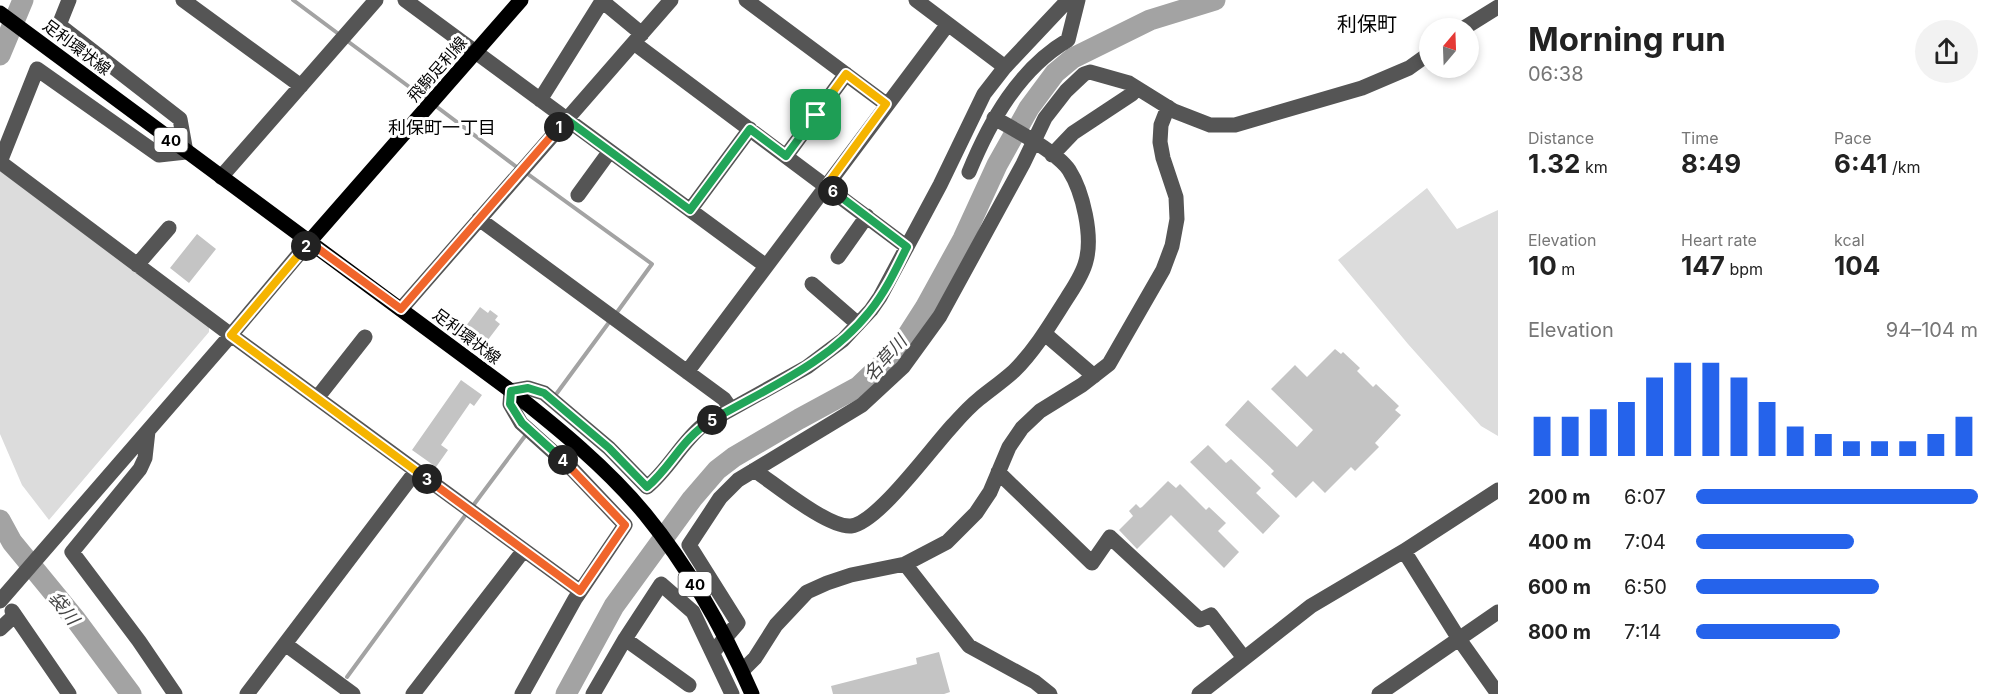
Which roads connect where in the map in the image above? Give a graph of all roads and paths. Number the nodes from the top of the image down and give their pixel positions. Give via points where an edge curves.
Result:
1 (69, 0) edge
2 (183, 0) edge
3 (376, 0) edge
4 (405, 0) edge
5 (521, 0) edge
6 (670, 0) edge
7 (746, 0) edge
8 (916, 0) edge
9 (1068, 0) edge
10 (1078, 0) edge
11 (1498, 7) edge
12 (0, 13) edge
13 (1479, 19) edge
14 (948, 24) junction
15 (638, 39) junction
16 (475, 53) junction
17 (1419, 61) edge
18 (1005, 67) junction
19 (846, 74) junction
20 (301, 86) junction
21 (1137, 88) junction
22 (540, 100) junction
23 (886, 104) junction
24 (1171, 109) junction
25 (566, 119) junction
26 (998, 120) junction
27 (750, 129) junction
28 (1033, 141) junction
29 (610, 151) junction
30 (186, 152) junction
31 (1052, 155) junction
32 (786, 156) junction
33 (969, 172) dead end
34 (221, 177) junction
35 (826, 186) junction
36 (579, 195) dead end
37 (690, 210) junction
38 (867, 216) junction
39 (480, 219) junction
40 (169, 228) dead end
41 (309, 242) junction
42 (907, 247) junction
43 (838, 257) dead end
44 (137, 265) junction
45 (766, 266) junction
46 (812, 284) dead end
47 (401, 309) junction
48 (858, 324) junction
49 (1045, 334) junction
50 (231, 335) junction
51 (365, 337) dead end
52 (687, 372) junction
53 (1094, 376) junction
54 (511, 391) junction
55 (317, 398) junction
56 (731, 409) junction
57 (148, 431) junction
58 (754, 470) junction
59 (416, 471) junction
60 (998, 472) junction
61 (1498, 490) edge
62 (524, 550) junction
63 (1404, 551) junction
64 (905, 564) junction
65 (580, 591) junction
66 (9, 609) edge
67 (1498, 612) edge
68 (0, 629) edge
69 (625, 639) junction
70 (1459, 639) junction
71 (285, 644) junction
72 (713, 652) junction
73 (1244, 658) junction
74 (742, 671) junction
75 (689, 685) dead end
76 (69, 694) edge
77 (175, 694) edge
78 (248, 694) edge
79 (354, 694) edge
80 (413, 694) edge
81 (522, 694) edge
82 (593, 694) edge
83 (732, 694) edge
84 (752, 694) edge
85 (1050, 694) edge
86 (1199, 694) edge
87 (1378, 694) edge
88 (1498, 694) edge

1 - 30 street via 59,25 180,119
2 - 20 street
3 - 20 street
4 - 16 street
5 - 16 main road, 飛駒足利線
6 - 15 street
7 - 19 street
8 - 14 street
9 - 18 street
10 - 26 street via 1068,40 1054,48 1014,88
11 - 13 street
12 - 30 main road, 足利環状線 / 40
14 - 18 street
14 - 23 street
15 - 22 street via 602,1
15 - 25 street
15 - 27 street
16 - 22 street
16 - 41 main road, 飛駒足利線
17 - 24 street via 1362,88 1235,125 1210,125
18 - 42 street via 984,94
19 - 23 street
19 - 32 street
20 - 34 street
21 - 24 street
21 - 28 street via 1090,72 1084,74 1050,111
21 - 31 street via 1073,133
22 - 25 street
23 - 35 street
24 - 53 street via 1161,125 1160,142 1176,197 1172,246 1163,270 1109,364
25 - 29 street
25 - 39 street
26 - 28 street
26 - 33 street
27 - 32 street
27 - 37 street
28 - 31 street
28 - 58 street via 940,316 903,367 862,405
29 - 36 street
29 - 37 street
30 - 34 main road, 足利環状線 / 40
30 - 44 street via 159,155 37,69 0,162
31 - 49 street via 1068,169 1080,195 1086,218 1087,259
32 - 35 street
34 - 41 main road, 足利環状線 / 40
35 - 38 street
35 - 45 street
37 - 45 street
38 - 42 street
38 - 43 street
39 - 47 street
39 - 52 street
40 - 44 street
41 - 47 main road, 足利環状線 / 40
41 - 50 street
42 - 48 street via 880,297
44 - 50 street
45 - 52 street
46 - 48 street
47 - 54 main road, 足利環状線 / 40
48 - 56 street via 822,357
49 - 53 street
49 - 58 street via 1015,370 966,411 897,491 860,524 831,522
50 - 55 street
50 - 57 street
51 - 55 street
52 - 56 street via 724,399
53 - 60 street via 1040,411 1022,428
54 - 56 street via 528,388 544,393 609,448 647,487 693,433
54 - 65 street via 510,404 522,423 625,525
54 - 74 main road, 足利環状線 / 40 via 596,464 650,522 695,585
55 - 59 street
57 - 66 street via 13,585
57 - 77 street via 140,469 72,552
58 - 72 street via 720,498 689,545 738,623
59 - 62 street
59 - 71 street
60 - 64 street via 976,513 947,542
60 - 73 street via 1092,563 1110,537 1200,620 1211,615
61 - 63 street
62 - 65 street
62 - 80 street
63 - 70 street
63 - 73 street via 1311,606
64 - 74 street via 850,575 807,592
64 - 85 street via 969,646
65 - 81 street
66 - 68 street
66 - 76 street
67 - 70 street
69 - 72 street via 661,584 693,612
69 - 75 street
69 - 82 street
70 - 87 street
70 - 88 street
71 - 78 street
71 - 79 street
72 - 83 street
73 - 86 street
74 - 84 main road, 足利環状線 / 40

